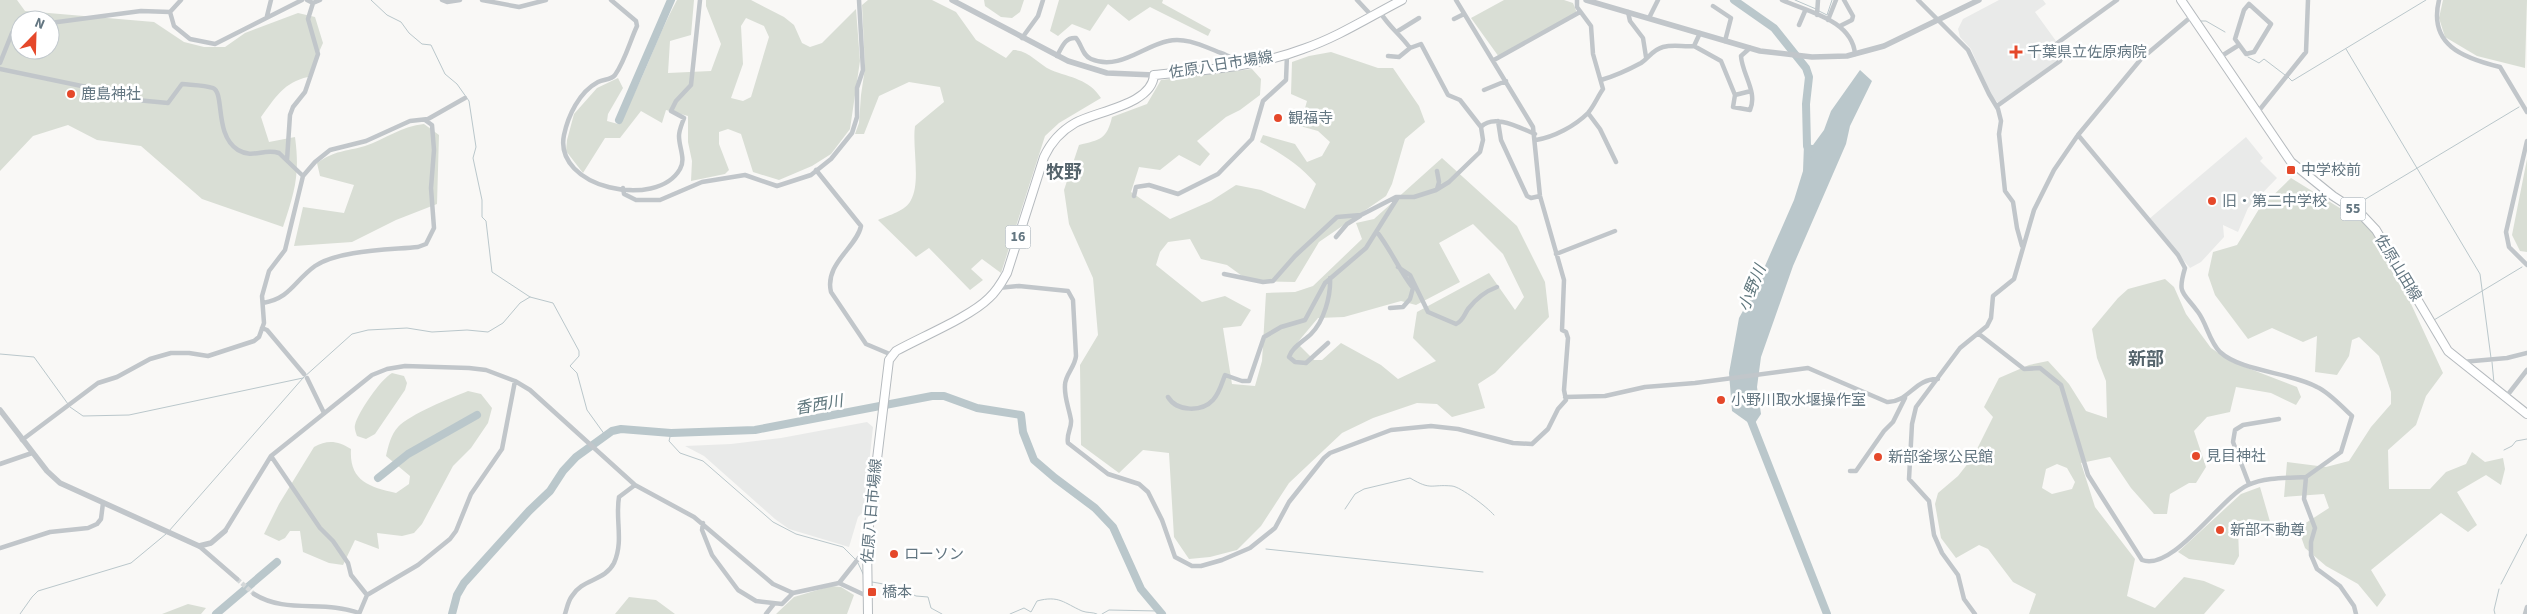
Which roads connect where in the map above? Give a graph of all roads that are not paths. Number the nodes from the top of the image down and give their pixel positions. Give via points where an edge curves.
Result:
1 (181, 0) edge
2 (271, 0) edge
3 (302, 0) edge
4 (308, 0) edge
5 (320, 0) edge
6 (442, 0) edge
7 (460, 0) edge
8 (482, 0) edge
9 (546, 0) edge
10 (611, 0) edge
11 (700, 0) edge
12 (859, 0) edge
13 (952, 0) edge
14 (1043, 0) edge
15 (1357, 0) edge
16 (1402, 0) edge
17 (1456, 0) edge
18 (1576, 0) edge
19 (1586, 0) edge
20 (1658, 0) edge
21 (1782, 0) edge
22 (1797, 0) edge
23 (1818, 0) edge
24 (1836, 0) edge
25 (1844, 0) edge
26 (1918, 0) edge
27 (1979, 0) edge
28 (2117, 0) edge
29 (2181, 0) edge
30 (2308, 0) edge
31 (2439, 0) edge
32 (313, 2) junction
33 (1713, 6) dead end
34 (1797, 7) junction
35 (1805, 11) junction
36 (170, 12) junction
37 (1380, 12) junction
38 (1580, 12) junction
39 (1628, 12) junction
40 (1464, 14) junction
41 (1817, 15) junction
42 (267, 16) junction
43 (1372, 16) junction
44 (2192, 16) junction
45 (1419, 18) dead end
46 (1649, 18) junction
47 (1454, 19) dead end
48 (1828, 20) junction
49 (1939, 21) junction
50 (60, 22) edge
51 (1799, 25) dead end
52 (1840, 26) junction
53 (1398, 31) junction
54 (1700, 33) junction
55 (10, 38) edge
56 (1022, 38) junction
57 (1725, 41) junction
58 (2239, 45) junction
59 (1694, 46) junction
60 (1410, 48) junction
61 (1750, 48) junction
62 (1287, 54) junction
63 (1855, 54) junction
64 (1057, 56) junction
65 (1388, 56) dead end
66 (1646, 57) junction
67 (2220, 57) junction
68 (1494, 60) junction
69 (0, 63) edge
70 (1237, 65) junction
71 (0, 69) edge
72 (1154, 75) junction
73 (1601, 80) junction
74 (1506, 81) junction
75 (1484, 90) dead end
76 (1751, 91) junction
77 (1735, 95) junction
78 (465, 98) dead end
79 (1996, 106) junction
80 (2527, 112) edge
81 (1588, 113) junction
82 (2257, 113) junction
83 (425, 120) junction
84 (1498, 121) junction
85 (1481, 127) junction
86 (1535, 134) junction
87 (2078, 135) junction
88 (1536, 140) junction
89 (2527, 141) edge
90 (287, 160) junction
91 (1616, 162) dead end
92 (816, 170) junction
93 (1437, 171) dead end
94 (303, 176) junction
95 (623, 188) junction
96 (1436, 190) junction
97 (1134, 196) dead end
98 (1540, 196) junction
99 (1398, 197) junction
100 (1361, 215) junction
101 (1615, 231) dead end
102 (1377, 232) junction
103 (1336, 236) dead end
104 (2022, 246) junction
105 (1556, 254) junction
106 (2527, 265) edge
107 (1398, 267) junction
108 (1224, 274) dead end
109 (1330, 278) junction
110 (1497, 287) dead end
111 (998, 288) junction
112 (262, 303) junction
113 (1390, 308) dead end
114 (262, 328) junction
115 (1979, 334) junction
116 (1328, 343) dead end
117 (2524, 354) edge
118 (892, 355) junction
119 (2527, 359) edge
120 (2458, 362) junction
121 (2527, 370) edge
122 (1938, 379) junction
123 (514, 381) junction
124 (1168, 397) dead end
125 (1565, 397) junction
126 (2506, 397) junction
127 (1904, 398) junction
128 (0, 410) edge
129 (324, 413) junction
130 (2527, 414) edge
131 (2279, 419) dead end
132 (22, 440) junction
133 (32, 453) junction
134 (271, 456) junction
135 (0, 464) edge
136 (1850, 471) dead end
137 (2306, 477) junction
138 (2249, 484) junction
139 (635, 485) junction
140 (103, 503) junction
141 (703, 524) junction
142 (225, 531) joint
143 (199, 546) junction
144 (0, 548) edge
145 (866, 549) junction
146 (238, 579) tunnel mouth
147 (839, 584) junction
148 (793, 593) junction
149 (254, 594) tunnel mouth
150 (367, 595) junction
151 (869, 597) junction
152 (773, 605) junction
153 (2527, 607) edge
154 (359, 614) edge
155 (565, 614) edge
156 (766, 614) edge
157 (868, 614) edge
158 (1975, 614) edge
159 (2356, 614) edge
160 (2525, 614) edge

1 - 36 street
2 - 42 street
3 - 42 street
4 - 32 street
5 - 32 street
6 - 7 street
8 - 9 street via 519,7
10 - 95 street via 637,26 614,75 592,87 569,116 563,144 566,158 582,175 602,185
11 - 95 street via 691,85 671,111 684,118 679,135 684,163 674,178 657,188
12 - 92 street via 863,70 857,88 852,133
13 - 56 street
14 - 56 street via 1038,16
15 - 43 street
16 - 37 main road, 佐原八日市場線
17 - 40 street
18 - 38 street
19 - 39 street
20 - 46 street
21 - 34 street
22 - 34 street
23 - 41 street
24 - 48 street
25 - 52 street via 1853,16 1852,20
26 - 49 street
27 - 49 street
28 - 79 street via 2056,44 2064,54 2060,61
29 - 44 main road, 佐原山田線 / 55
30 - 82 street via 2306,52
31 - 80 street via 2436,21 2443,38 2465,57 2500,66
32 - 90 street via 308,19 318,54 306,92 290,115
33 - 57 street via 1731,18
34 - 35 street
35 - 41 street
35 - 51 street
36 - 42 street via 177,29 194,42 209,44 224,42
36 - 50 street via 147,11
37 - 43 main road, 佐原八日市場線
37 - 53 street via 1390,28
38 - 68 street
38 - 73 street via 1591,26 1593,54
39 - 46 street
39 - 66 street via 1630,21 1643,38
40 - 47 street
40 - 68 street
41 - 48 street
43 - 62 main road, 佐原八日市場線 via 1349,30
44 - 67 main road, 佐原山田線 / 55
44 - 87 street via 2141,59
45 - 53 street
46 - 54 street
48 - 52 street
49 - 63 street via 1896,41
49 - 79 street via 1968,50
52 - 63 street via 1852,41
53 - 60 street
54 - 57 street
54 - 59 street
55 - 69 street
56 - 64 street
57 - 61 street
58 - 58 street via 2235,39 2238,28 2244,10 2252,4 2271,24 2254,52 2246,54
58 - 67 street
59 - 66 street via 1661,47
59 - 77 street via 1721,61
60 - 65 street via 1399,57
60 - 85 street via 1422,44 1448,95 1460,100
61 - 63 street via 1787,56
61 - 76 street via 1741,56
62 - 70 main road, 佐原八日市場線
62 - 97 street via 1286,80 1263,101 1252,139 1218,174 1178,194 1149,185 1136,187
64 - 70 street via 1070,38 1076,38 1082,52 1091,59 1102,61 1125,60 1154,45 1177,40 1219,52
64 - 72 street via 1107,73
66 - 73 street via 1621,74
67 - 82 main road, 佐原山田線 / 55
68 - 74 street
70 - 72 main road, 佐原八日市場線
71 - 90 street via 96,89 126,99 153,102 168,103 182,84 212,88 217,91 223,132 231,145 248,154 276,152
72 - 111 main road, 佐原八日市場線 / 16 via 1146,92 1110,111 1076,123 1054,141 1044,157 1007,273
73 - 81 street via 1603,89
74 - 75 street
74 - 86 street
76 - 77 street
76 - 77 street via 1753,104 1750,110 1733,107
78 - 83 street
79 - 104 street via 2001,117 1999,134 2005,191 2013,202
81 - 88 street via 1559,132
81 - 91 street
82 - 120 main road, 佐原山田線 / 55 via 2291,162 2368,221 2448,351
83 - 94 street via 410,121 366,142 330,150
83 - 112 street via 432,125 431,188 435,218 426,244 354,254 324,262 280,300
84 - 85 street
84 - 86 street
84 - 98 street via 1501,140 1527,196
85 - 96 street via 1483,146 1477,156
86 - 88 street
87 - 104 street via 2054,170 2034,210
87 - 137 street via 2178,255 2185,268 2180,283 2183,293 2198,311 2219,351 2247,365 2318,387 2352,416 2341,452
88 - 98 street
89 - 106 street via 2506,237 2509,247
90 - 94 street
92 - 95 street via 805,178 777,186 745,175 702,182 660,200 631,199 624,194
92 - 118 street via 861,226 834,270 831,292 866,344
93 - 96 street via 1439,182
94 - 112 street via 286,246 270,268
96 - 99 street via 1414,197
98 - 105 street
99 - 100 street
99 - 102 street
100 - 103 street
100 - 108 street via 1337,216 1273,281
101 - 105 street
102 - 107 street
102 - 109 street via 1360,254
104 - 115 street via 2014,279 1993,296 1990,322
105 - 125 street via 1564,280 1562,330 1568,338
107 - 110 street via 1410,275 1430,315 1456,324 1487,290
107 - 113 street via 1413,292 1403,307
109 - 116 street via 1328,298 1321,317 1289,357 1295,362 1306,363
109 - 124 street via 1305,320 1281,327 1264,338 1249,381 1225,375 1216,397 1199,408 1184,408 1173,404
111 - 118 main road, 佐原八日市場線 / 16 via 987,300
111 - 125 street via 1019,286 1068,290 1073,300 1076,356 1064,383 1066,405 1072,421 1068,442 1108,474 1139,484 1148,492 1175,557 1192,566 1242,552 1266,536 1275,528 1308,477 1330,453 1391,430 1430,426 1458,429 1504,442 1532,444 1548,430
112 - 114 street
114 - 129 street via 306,376
114 - 132 street via 254,341 220,354 158,355 103,381
115 - 122 street via 1960,348
115 - 138 street via 2024,369 2040,368 2060,382 2088,475 2142,560 2152,562 2165,557
117 - 119 street
117 - 120 street
118 - 145 main road, 佐原八日市場線 via 888,366
120 - 126 main road, 佐原山田線 / 55
121 - 126 street
122 - 127 street via 1915,386
122 - 158 street via 1916,407 1908,474 1911,482 1929,500 1934,535 1958,575 1964,599
123 - 129 street via 481,369 394,368 372,375
123 - 139 street via 530,390
123 - 150 street via 502,449 471,494 453,535 418,565
125 - 127 street via 1605,396 1645,387 1811,368 1887,402
126 - 130 main road, 佐原山田線 / 55
127 - 136 street via 1893,422 1856,471
128 - 132 street
129 - 134 street
131 - 138 street via 2243,425 2235,430 2233,442
132 - 133 street
133 - 135 street
133 - 140 street via 60,483
134 - 142 street
134 - 150 street via 348,563 351,575
137 - 138 street
137 - 159 street via 2304,499 2315,528 2311,555 2318,569 2340,586
139 - 141 street via 686,511
139 - 155 street via 619,497 620,538 614,564 603,575 579,587 571,596
140 - 143 street
140 - 144 street via 101,519 88,528 50,532
141 - 148 street via 768,580
141 - 152 street via 702,530 712,555 738,590 756,601
142 - 143 street via 211,543
143 - 146 street
145 - 147 street
145 - 151 main road, 佐原八日市場線
147 - 148 street
147 - 151 street
148 - 152 street via 782,604
149 - 154 street via 284,605 348,609
150 - 154 street
151 - 157 main road, 佐原八日市場線
152 - 156 street
153 - 160 street

